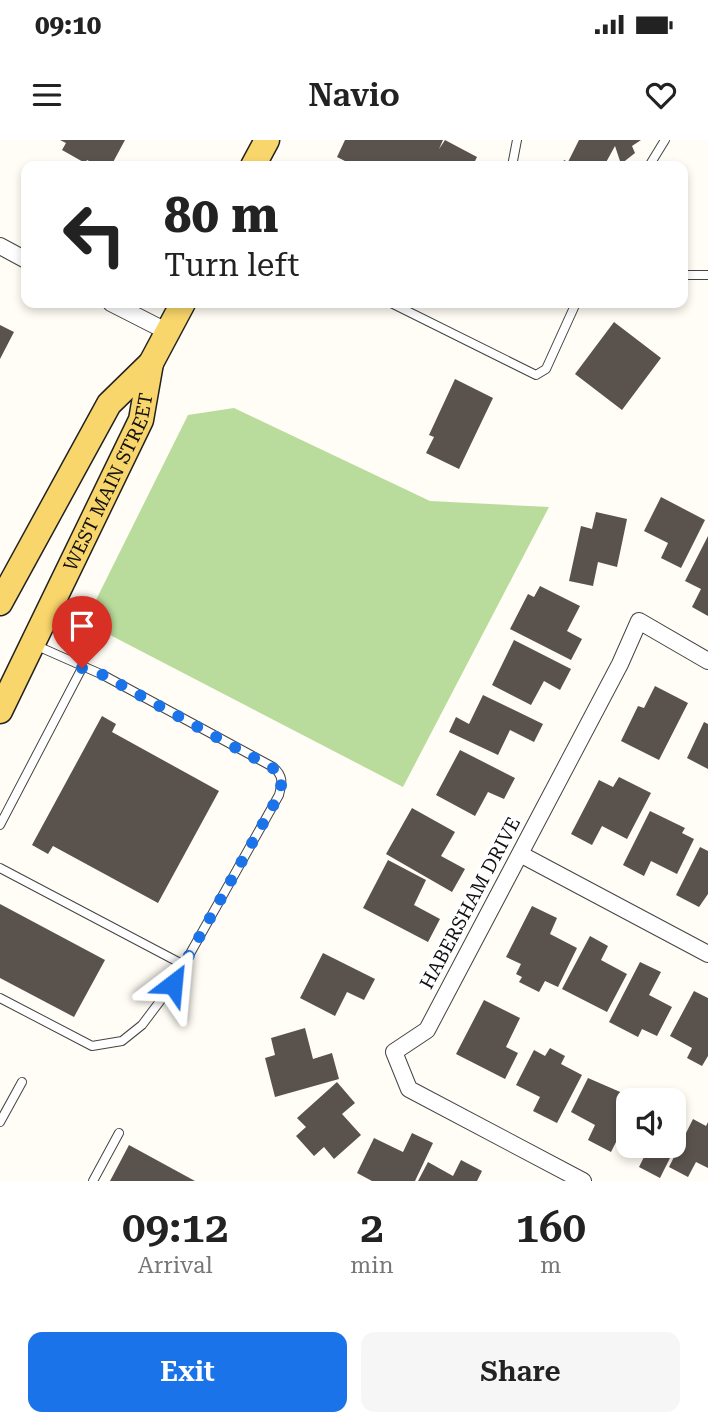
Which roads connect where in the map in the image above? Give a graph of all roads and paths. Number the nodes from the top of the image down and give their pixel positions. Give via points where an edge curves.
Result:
1 (267, 140) edge
2 (517, 140) edge
3 (665, 140) edge
4 (256, 161) edge
5 (513, 161) edge
6 (652, 161) edge
7 (0, 246) edge
8 (21, 254) edge
9 (688, 275) edge
10 (708, 275) edge
11 (121, 308) edge
12 (180, 308) edge
13 (401, 308) edge
14 (574, 308) edge
15 (168, 332) junction
16 (151, 363) junction
17 (0, 603) edge
18 (33, 644) junction
19 (708, 661) edge
20 (82, 668) junction
21 (0, 711) edge
22 (0, 825) edge
23 (520, 854) junction
24 (0, 868) edge
25 (708, 954) edge
26 (184, 965) junction
27 (0, 998) edge
28 (22, 1082) dead end
29 (0, 1122) edge
30 (119, 1133) dead end
31 (93, 1181) edge
32 (583, 1181) edge

1 - 4 main road
2 - 5 lane
3 - 6 lane
7 - 8 street
9 - 10 lane
11 - 15 street
12 - 15 main road, WEST MAIN STREET
13 - 14 lane via 537,375 550,362
15 - 16 main road, WEST MAIN STREET
16 - 17 main road, WEST MAIN STREET via 109,404
16 - 18 main road, WEST MAIN STREET via 141,420
18 - 20 lane
18 - 21 main road, WEST MAIN STREET
19 - 23 street, HABERSHAM DRIVE via 639,621
20 - 22 lane
20 - 26 lane via 103,675 280,772 279,795
23 - 25 street
23 - 32 street, HABERSHAM DRIVE via 427,1030 394,1052 409,1089
24 - 26 lane
26 - 27 lane via 142,1025 122,1041 92,1046
28 - 29 lane
30 - 31 lane

